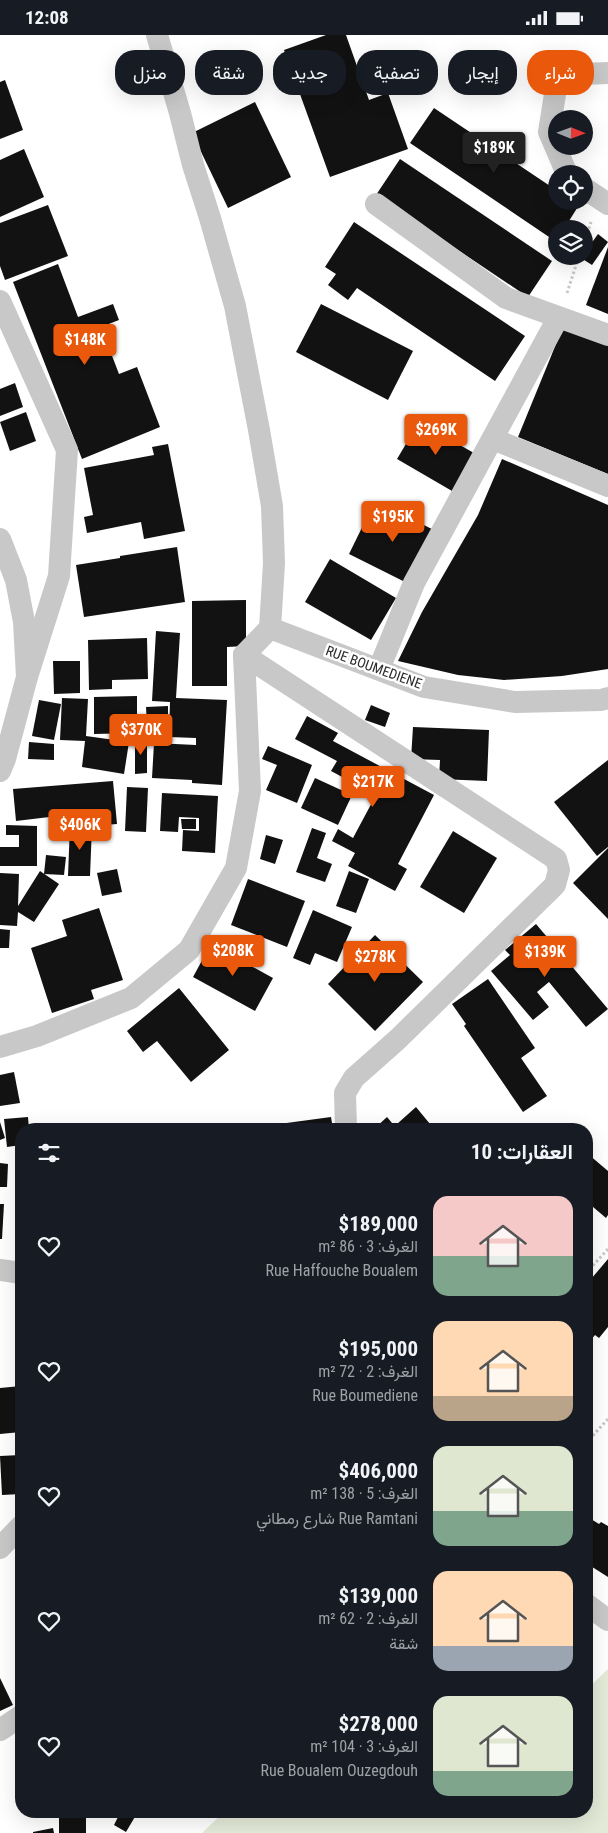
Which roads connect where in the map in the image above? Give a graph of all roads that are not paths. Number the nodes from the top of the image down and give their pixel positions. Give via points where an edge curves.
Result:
1 (158, 35) edge
2 (608, 73) edge
3 (563, 165) edge
4 (593, 194) edge
5 (376, 203) dead end
6 (608, 204) edge
7 (0, 301) edge
8 (558, 318) junction
9 (608, 335) edge
10 (493, 439) junction
11 (608, 486) edge
12 (0, 539) edge
13 (270, 628) junction
14 (244, 655) junction
15 (378, 669) junction
16 (27, 677) junction
17 (608, 698) edge
18 (2, 764) edge
19 (0, 1047) edge
20 (346, 1123) edge
21 (0, 1269) edge
22 (15, 1272) edge
23 (15, 1532) edge
24 (0, 1548) edge
25 (593, 1609) edge
26 (608, 1620) edge
27 (15, 1720) edge
28 (0, 1730) edge

1 - 13 street via 235,306 259,430 272,506 274,563
2 - 3 street via 558,75 549,133
4 - 6 street
5 - 8 street via 506,298
7 - 16 street via 67,450 59,576
8 - 9 street
8 - 10 street
10 - 11 street
10 - 15 street via 414,583
12 - 16 street via 16,580 24,622
13 - 14 street
13 - 15 street, RUE BOUMEDIENE
14 - 19 street via 250,791 236,868 190,950 131,999
14 - 20 street via 556,859 559,870 555,885 354,1078 345,1093
15 - 17 street, RUE BOUMEDIENE via 424,687 515,702
16 - 18 street
21 - 22 street
23 - 24 street
25 - 26 street
27 - 28 street

